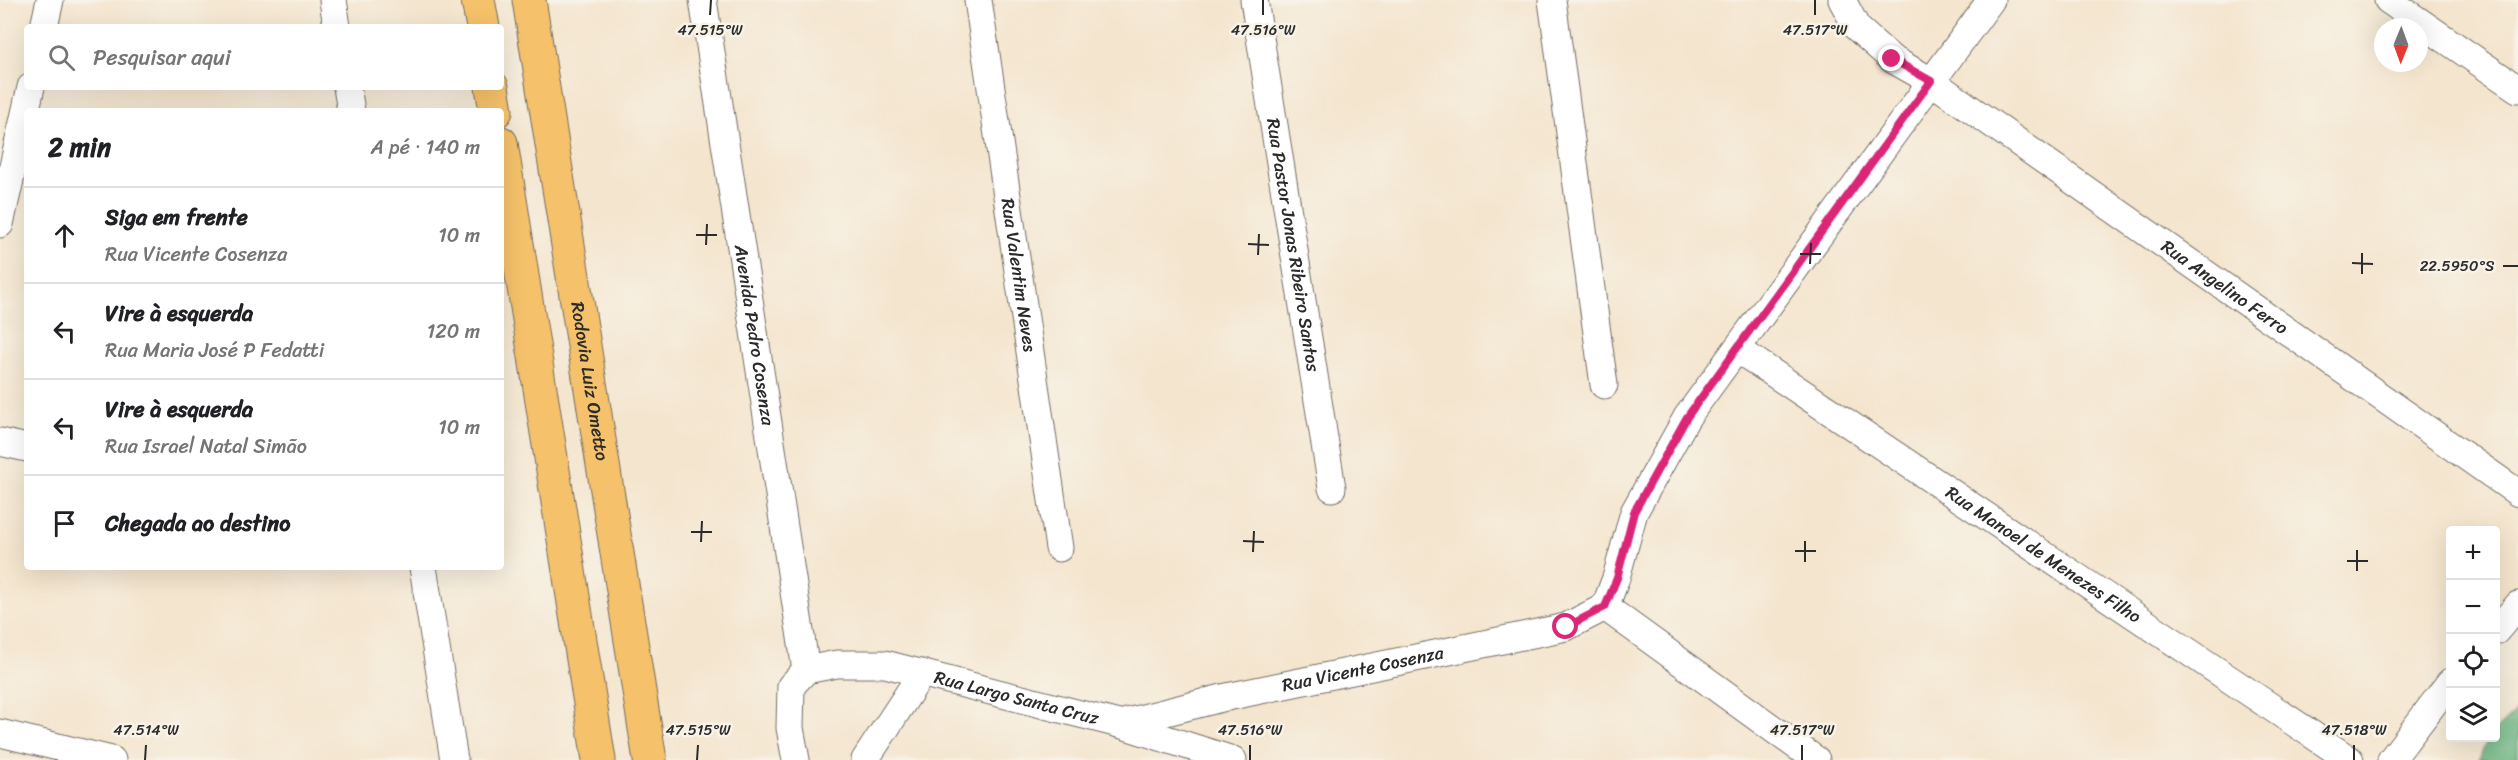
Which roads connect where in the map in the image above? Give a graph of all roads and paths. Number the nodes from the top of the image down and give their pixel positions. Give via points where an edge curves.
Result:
1 (50, 0) edge
2 (333, 0) edge
3 (478, 0) edge
4 (529, 0) edge
5 (703, 0) edge
6 (978, 0) edge
7 (1254, 0) edge
8 (1552, 0) edge
9 (1842, 0) edge
10 (1991, 0) edge
11 (2388, 0) edge
12 (45, 24) edge
13 (337, 24) edge
14 (482, 24) edge
15 (1931, 81) junction
16 (2518, 89) edge
17 (30, 90) edge
18 (348, 90) edge
19 (492, 90) edge
20 (26, 108) edge
21 (350, 108) edge
22 (496, 108) edge
23 (24, 115) edge
24 (14, 156) edge
25 (504, 162) edge
26 (0, 224) edge
27 (1737, 349) junction
28 (1604, 385) dead end
29 (0, 442) edge
30 (24, 447) edge
31 (1332, 488) dead end
32 (2518, 493) edge
33 (1059, 548) dead end
34 (423, 570) edge
35 (2518, 605) edge
36 (1605, 607) junction
37 (2500, 626) edge
38 (803, 673) junction
39 (922, 673) junction
40 (2446, 688) edge
41 (1119, 724) junction
42 (0, 733) edge
43 (112, 760) edge
44 (454, 760) edge
45 (599, 760) edge
46 (650, 760) edge
47 (796, 760) edge
48 (865, 760) edge
49 (1233, 760) edge
50 (1816, 760) edge
51 (2350, 760) edge
52 (2391, 760) edge

1 - 12 street
2 - 13 street
3 - 14 main road
4 - 46 main road, Rodovia Luiz Ometto
5 - 38 street, Avenida Pedro Cosenza
6 - 33 street, Rua Valentim Neves
7 - 31 street, Rua Pastor Jonas Ribeiro Santos
8 - 28 street
9 - 15 street, Rua Angelino Ferro via 1857,28 1892,59
10 - 15 street
11 - 16 street
15 - 27 street
15 - 32 street, Rua Angelino Ferro
17 - 20 street
18 - 21 street
19 - 22 main road
23 - 24 street
24 - 26 street
25 - 45 main road
27 - 36 street via 1687,417 1634,512 1617,578
27 - 51 street, Rua Manoel de Menezes Filho
29 - 30 street
34 - 44 street
35 - 37 street
36 - 41 street, Rua Vicente Cosenza via 1566,627 1222,698
36 - 50 street
38 - 39 street, Rua Largo Santa Cruz via 837,664 885,664
38 - 47 street via 791,686 790,728
39 - 41 street, Rua Largo Santa Cruz
39 - 48 street
40 - 52 street
41 - 49 street, Rua Largo Santa Cruz
42 - 43 street

